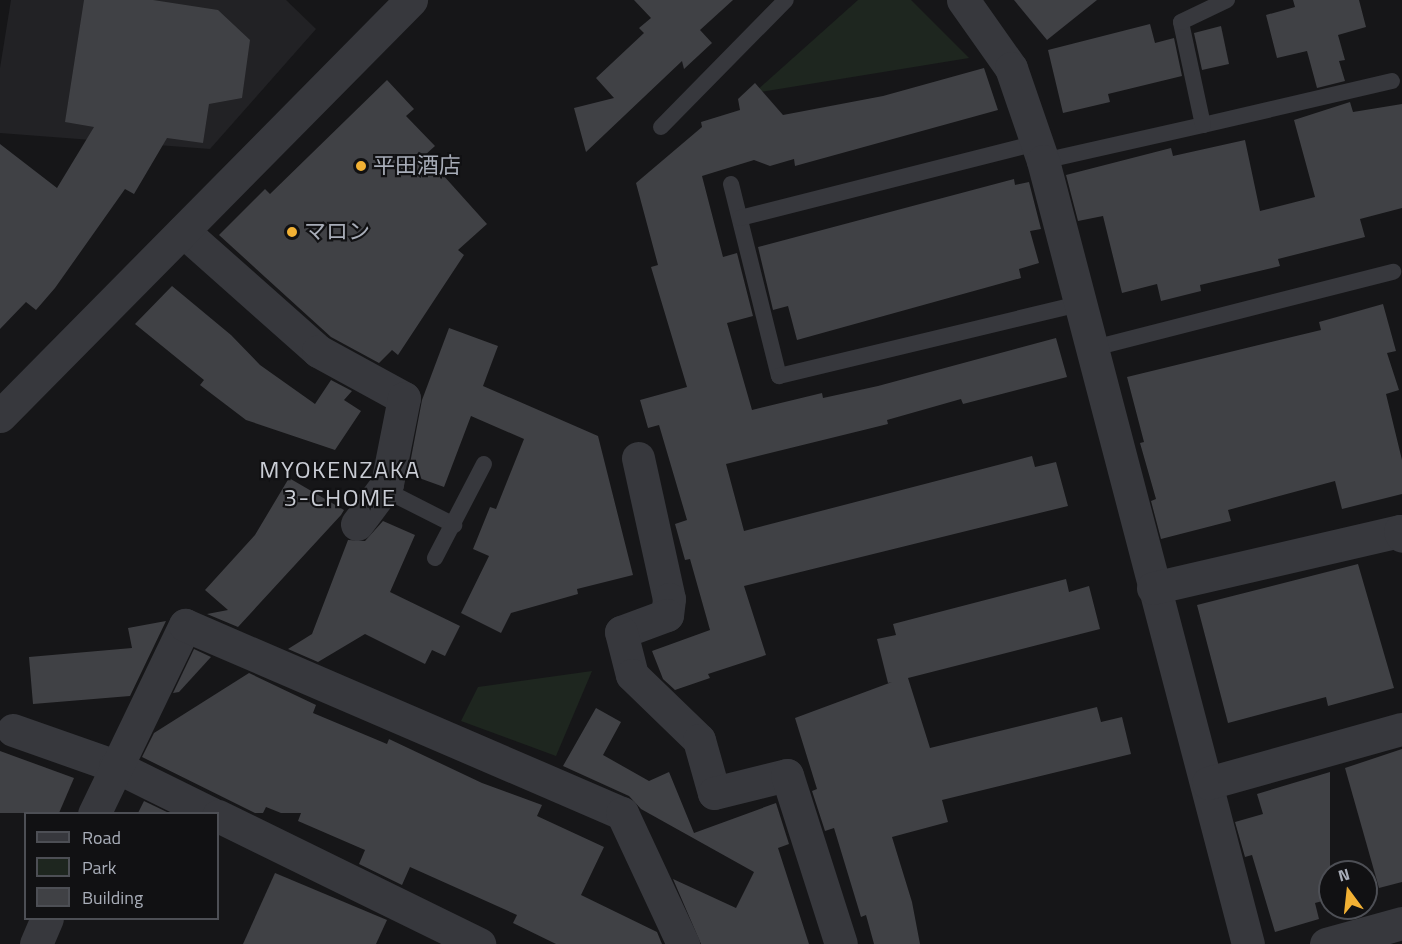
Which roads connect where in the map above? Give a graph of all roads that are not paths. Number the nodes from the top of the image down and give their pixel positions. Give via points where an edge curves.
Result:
1 (411, 0) edge
2 (786, 0) edge
3 (963, 0) edge
4 (1227, 0) edge
5 (1392, 81) dead end
6 (1203, 125) junction
7 (661, 127) dead end
8 (1040, 152) junction
9 (731, 184) dead end
10 (740, 218) junction
11 (183, 231) junction
12 (1393, 272) dead end
13 (1079, 304) junction
14 (1090, 350) junction
15 (0, 416) edge
16 (638, 458) dead end
17 (484, 464) dead end
18 (383, 489) junction
19 (357, 524) dead end
20 (454, 525) junction
21 (1402, 536) edge
22 (435, 558) dead end
23 (1153, 588) junction
24 (1402, 729) edge
25 (13, 730) dead end
26 (115, 766) junction
27 (1208, 783) junction
28 (94, 812) edge
29 (210, 812) edge
30 (219, 816) edge
31 (46, 920) edge
32 (1402, 923) edge
33 (36, 944) edge
34 (480, 944) edge
35 (683, 944) edge
36 (841, 944) edge
37 (1248, 944) edge
38 (1326, 944) edge

1 - 11 street
2 - 7 lane
3 - 8 street via 1011,68
4 - 6 lane via 1181,22
5 - 6 lane
6 - 8 lane
8 - 10 lane
8 - 13 street
9 - 10 lane
10 - 13 lane via 779,376
11 - 15 street
11 - 18 street via 318,351 404,398
12 - 14 lane
13 - 14 street
14 - 23 street
16 - 36 street via 669,599 667,615 621,632 632,675 699,740 714,793 787,775
17 - 20 lane
18 - 19 street
18 - 20 lane
20 - 22 lane
21 - 23 street via 1400,531
23 - 27 street
24 - 27 street
25 - 26 street
26 - 28 street
26 - 29 street
26 - 35 street via 186,625 202,630 622,813
27 - 37 street
30 - 34 street
31 - 33 street
32 - 38 street

